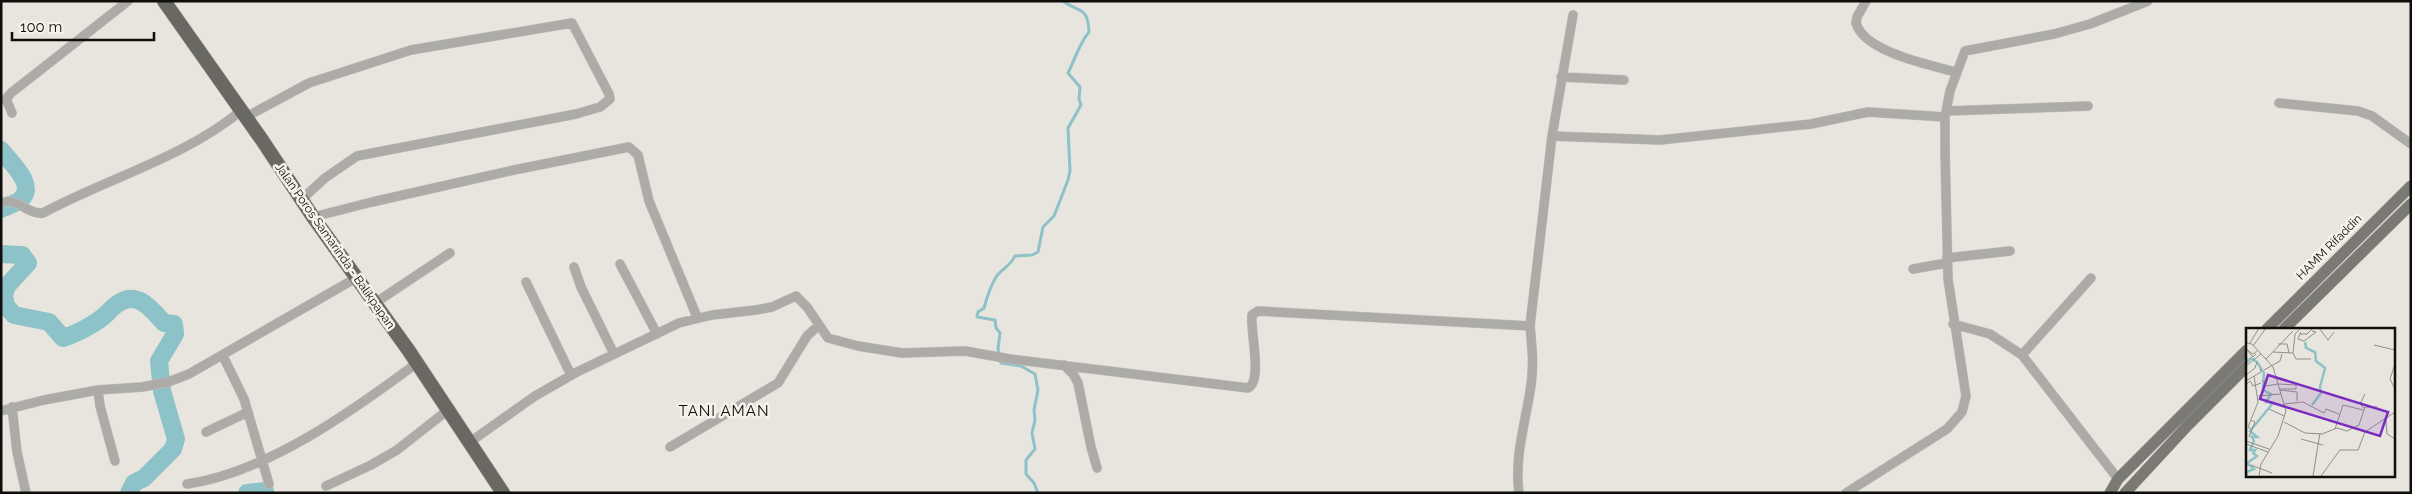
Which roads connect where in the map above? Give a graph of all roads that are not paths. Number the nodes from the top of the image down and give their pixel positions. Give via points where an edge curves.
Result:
1 (128, 1) edge
2 (164, 1) edge
3 (1866, 1) edge
4 (2148, 1) edge
5 (1573, 15) dead end
6 (1956, 72) junction
7 (1562, 77) junction
8 (1624, 80) dead end
9 (2279, 103) dead end
10 (2088, 106) dead end
11 (12, 113) dead end
12 (244, 114) junction
13 (1946, 114) junction
14 (1552, 136) junction
15 (2411, 144) edge
16 (2411, 186) edge
17 (302, 199) junction
18 (1, 203) edge
19 (2411, 204) edge
20 (313, 217) junction
21 (2010, 251) dead end
22 (450, 254) dead end
23 (1947, 261) junction
24 (620, 264) dead end
25 (574, 267) dead end
26 (1913, 269) dead end
27 (356, 278) junction
28 (2091, 278) dead end
29 (526, 282) dead end
30 (375, 304) junction
31 (697, 317) junction
32 (1953, 324) junction
33 (819, 325) junction
34 (1530, 326) junction
35 (2269, 328) edge
36 (2285, 328) edge
37 (657, 334) junction
38 (2246, 353) edge
39 (614, 354) junction
40 (2022, 355) junction
41 (223, 356) junction
42 (417, 363) junction
43 (1064, 365) junction
44 (2241, 367) edge
45 (571, 375) junction
46 (98, 390) junction
47 (12, 407) junction
48 (448, 410) junction
49 (1, 411) edge
50 (248, 412) junction
51 (206, 432) dead end
52 (470, 442) junction
53 (670, 447) dead end
54 (263, 459) junction
55 (115, 460) dead end
56 (1097, 468) dead end
57 (2118, 479) junction
58 (187, 484) dead end
59 (269, 484) dead end
60 (326, 486) dead end
61 (26, 493) edge
62 (503, 493) edge
63 (1519, 493) edge
64 (1846, 493) edge
65 (2110, 493) edge
66 (2125, 493) edge

1 - 11 street via 11,94 6,99
2 - 12 highway, Jalan Poros Samarinda - Balikpapan
3 - 6 street via 1856,23 1868,40 1896,55
4 - 6 street via 2063,32 1965,51
5 - 7 street
6 - 13 street
7 - 8 street
7 - 14 street
9 - 15 street via 2358,110 2372,116
10 - 13 street
12 - 17 highway, Jalan Poros Samarinda - Balikpapan
12 - 17 street via 309,84 411,50 572,23 609,94 610,99 605,104 576,114 357,156
12 - 18 street via 179,150 37,214 10,201
13 - 14 street via 1868,112 1811,124 1660,140
13 - 23 street
14 - 34 street
16 - 35 main road, HAMM Rifaddin
17 - 20 highway, Jalan Poros Samarinda - Balikpapan
19 - 36 main road
20 - 27 highway, Jalan Poros Samarinda - Balikpapan
20 - 31 street via 629,147 638,155 649,201
21 - 23 street
22 - 30 street
23 - 26 street
23 - 32 street
24 - 37 street
25 - 39 street
27 - 30 highway, Jalan Poros Samarinda - Balikpapan
27 - 41 street
28 - 40 street
29 - 45 street
30 - 42 highway, Jalan Poros Samarinda - Balikpapan
31 - 33 street via 772,307 796,296
31 - 37 street
32 - 40 street via 1990,334
32 - 64 street via 1966,396 1959,418 1947,429
33 - 43 street via 828,338 867,348 916,354 972,352
33 - 53 street via 797,350 778,383
34 - 43 street via 1258,311 1252,318 1256,372 1250,387
34 - 63 street via 1532,376 1518,456
37 - 39 street
38 - 44 main road
39 - 45 street
40 - 57 street
41 - 46 street via 168,382
41 - 50 street via 232,370
42 - 48 highway, Jalan Poros Samarinda - Balikpapan
42 - 54 street via 362,404 306,438
43 - 56 street via 1078,383
44 - 57 main road
44 - 66 main road
45 - 52 street
46 - 47 street
46 - 55 street
47 - 49 street
47 - 61 street
48 - 52 highway, Jalan Poros Samarinda - Balikpapan
48 - 60 street via 397,450
50 - 51 street
50 - 54 street
52 - 62 highway, Jalan Poros Samarinda - Balikpapan
54 - 58 street via 215,478
54 - 59 street
57 - 65 main road

